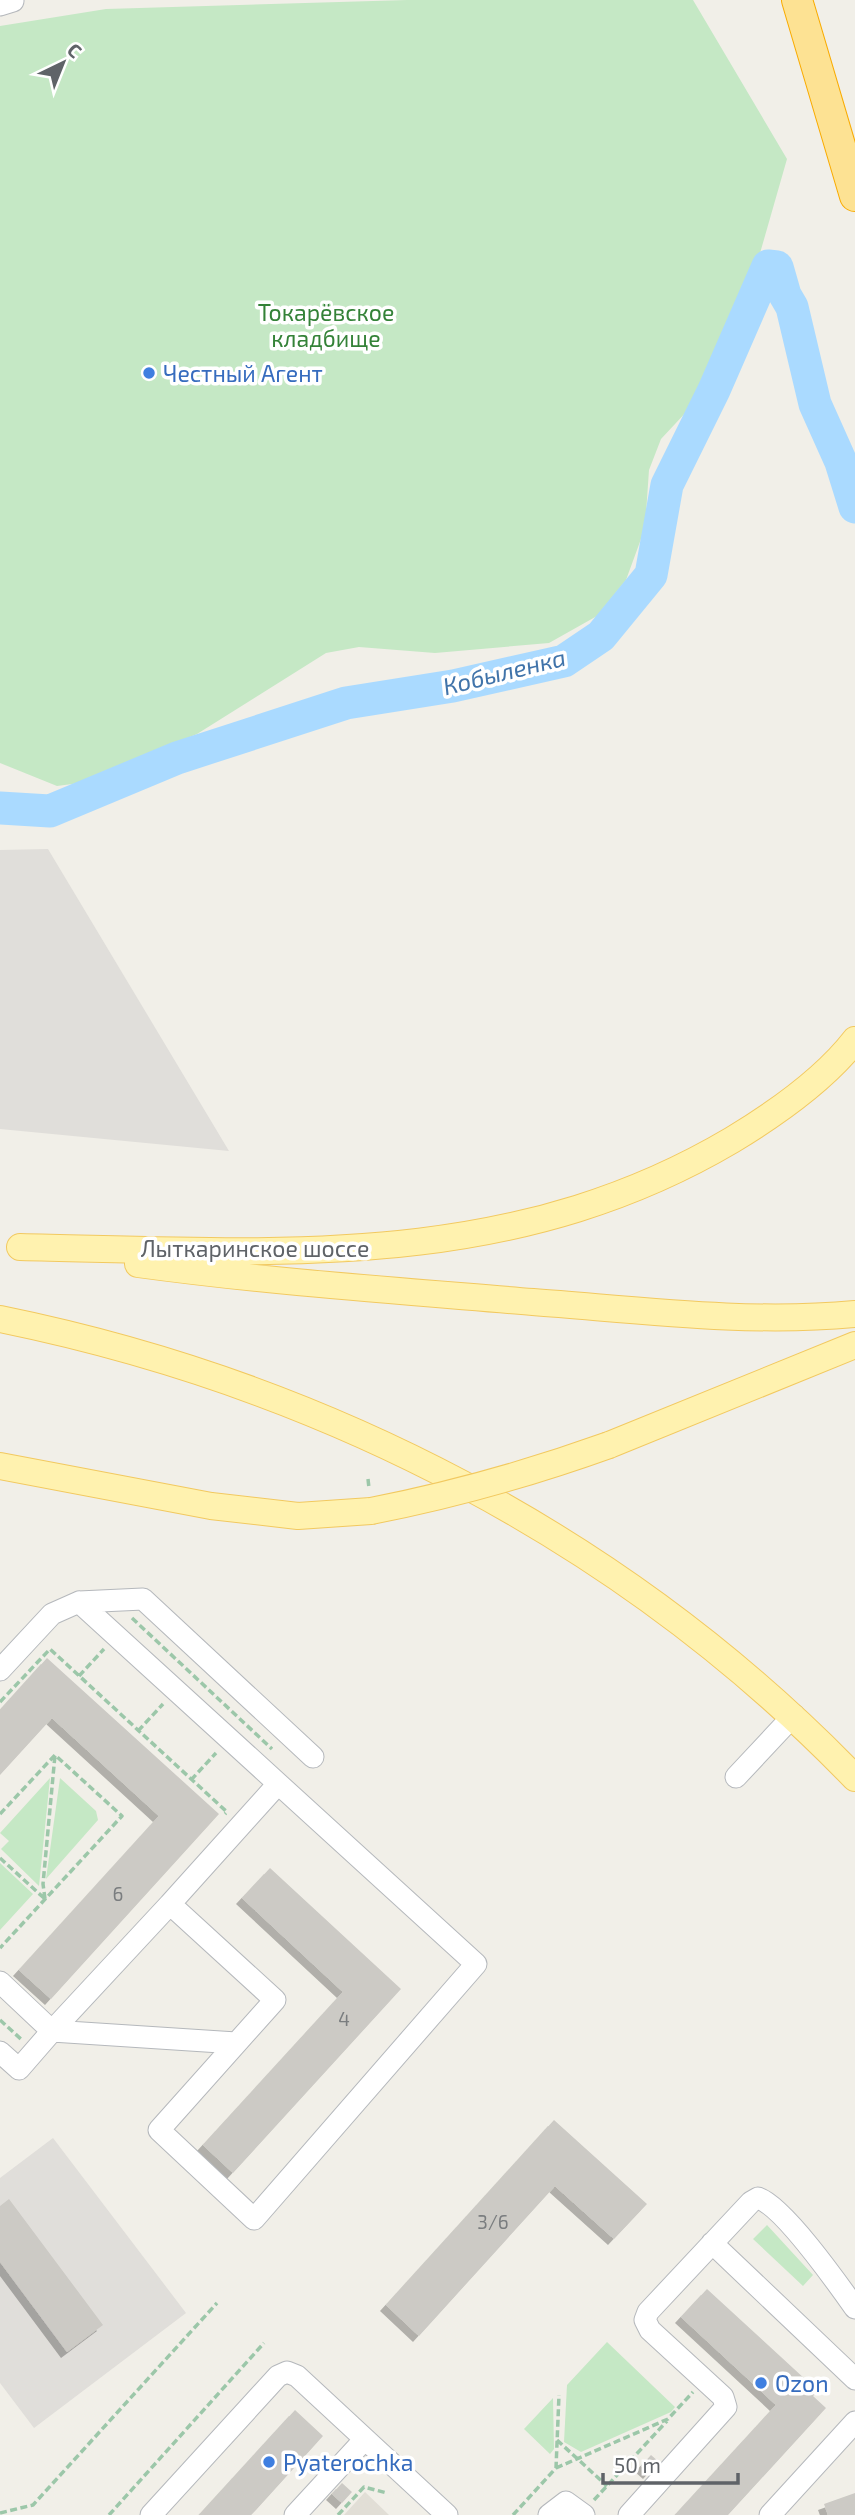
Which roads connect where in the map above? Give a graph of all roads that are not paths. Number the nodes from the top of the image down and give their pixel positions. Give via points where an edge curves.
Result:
1 (797, 0) edge
2 (13, 1) edge
3 (0, 5) edge
4 (855, 197) edge
5 (855, 1040) edge
6 (10, 1246) edge
7 (855, 1314) edge
8 (0, 1319) edge
9 (855, 1345) edge
10 (0, 1466) edge
11 (0, 1479) edge
12 (65, 1479) junction
13 (79, 1602) junction
14 (0, 1670) edge
15 (794, 1715) junction
16 (313, 1757) dead end
17 (736, 1777) dead end
18 (855, 1778) edge
19 (277, 1786) junction
20 (170, 1904) junction
21 (0, 1982) edge
22 (52, 2031) junction
23 (236, 2043) junction
24 (0, 2052) edge
25 (712, 2243) junction
26 (855, 2308) edge
27 (855, 2379) edge
28 (855, 2422) edge
29 (365, 2439) junction
30 (782, 2510) edge
31 (583, 2514) edge
32 (151, 2515) edge
33 (295, 2515) edge
34 (447, 2515) edge
35 (549, 2515) edge
36 (629, 2515) edge

1 - 4 highway
2 - 3 street
5 - 6 main road, Лыткаринское шоссе via 792,1098 691,1164 607,1200 510,1228 309,1252
6 - 7 main road, Лыткаринское шоссе via 236,1277 651,1311 761,1318
8 - 15 main road via 134,1351 252,1390 466,1484 579,1550 664,1609
9 - 12 main road, bridge via 531,1473 371,1511 298,1516 211,1506
10 - 12 main road
11 - 12 street
13 - 14 street via 51,1614
13 - 16 street via 142,1599
13 - 19 street
15 - 17 street
15 - 18 main road
19 - 20 street
19 - 23 street via 476,1964 254,2219 159,2130
20 - 22 street
20 - 23 street via 275,2000
21 - 22 street
22 - 23 street
22 - 24 street via 19,2069
25 - 26 street via 751,2202 758,2198 766,2201
25 - 27 street
25 - 36 street via 645,2320 650,2330 723,2397 726,2407
28 - 30 street
29 - 32 street via 287,2372 278,2376
29 - 33 street
29 - 34 street
31 - 35 street via 566,2502

